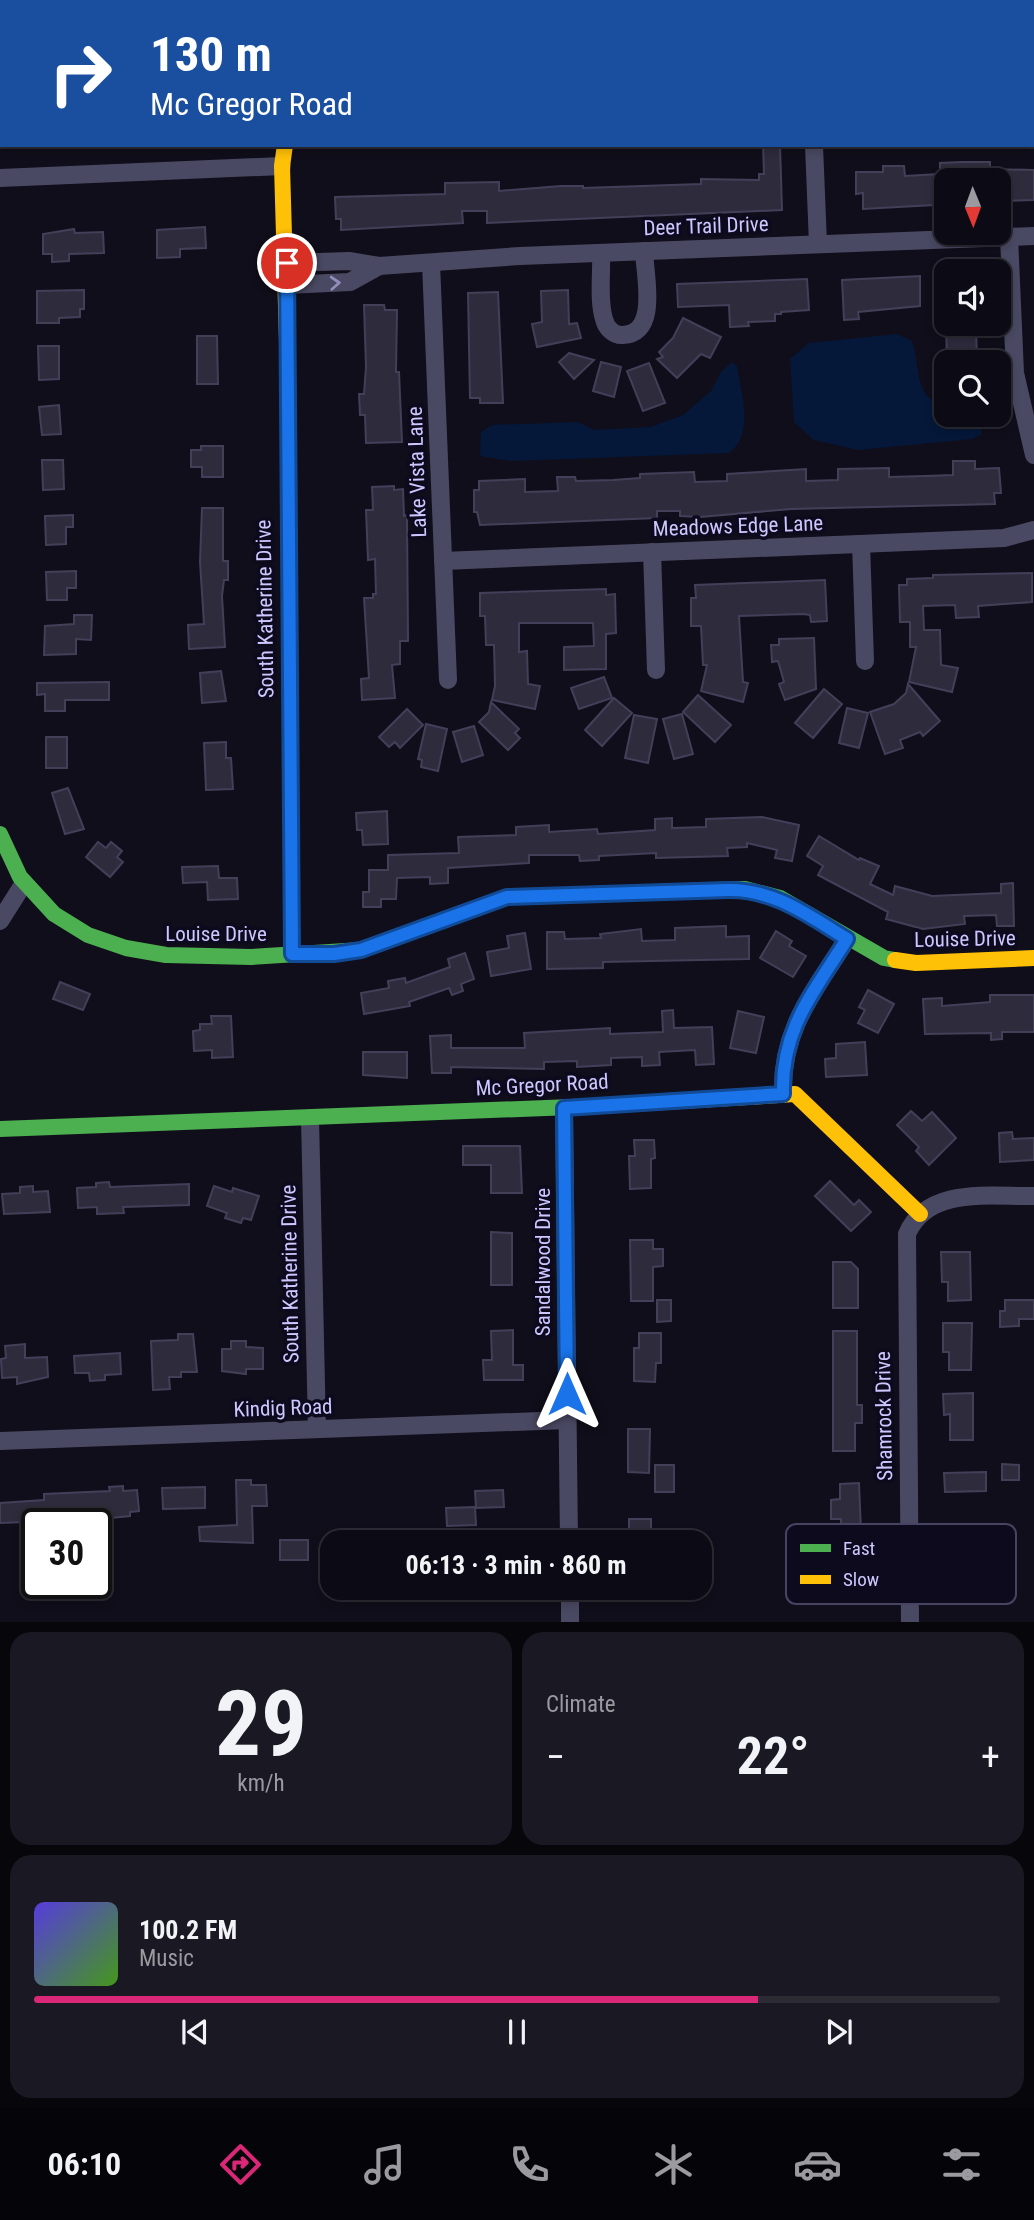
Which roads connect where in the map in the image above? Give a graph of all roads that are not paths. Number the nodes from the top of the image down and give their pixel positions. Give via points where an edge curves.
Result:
1 (285, 147) edge
2 (814, 147) edge
3 (282, 166) junction
4 (0, 178) edge
5 (1034, 236) edge
6 (1012, 237) edge
7 (934, 240) edge
8 (818, 244) junction
9 (1009, 245) edge
10 (644, 251) junction
11 (601, 253) junction
12 (287, 263) junction
13 (431, 263) junction
14 (379, 267) junction
15 (286, 285) junction
16 (1034, 456) edge
17 (1034, 530) edge
18 (861, 544) junction
19 (652, 552) junction
20 (443, 561) junction
21 (865, 662) dead end
22 (656, 670) dead end
23 (448, 680) dead end
24 (0, 834) edge
25 (24, 883) junction
26 (0, 921) edge
27 (847, 939) junction
28 (292, 954) junction
29 (1034, 958) edge
30 (783, 1094) junction
31 (564, 1108) junction
32 (310, 1118) junction
33 (0, 1129) edge
34 (1034, 1196) edge
35 (920, 1214) junction
36 (567, 1420) junction
37 (317, 1429) junction
38 (0, 1441) edge
39 (908, 1524) edge
40 (569, 1530) edge
41 (570, 1600) edge
42 (909, 1604) edge
43 (570, 1622) edge
44 (909, 1622) edge

1 - 3 street, South Katherine Drive
2 - 8 street
3 - 4 street
3 - 12 street, South Katherine Drive
5 - 6 street, Deer Trail Drive
7 - 8 street, Deer Trail Drive
8 - 10 street, Deer Trail Drive
9 - 16 street via 1015,373
10 - 11 street, Deer Trail Drive
10 - 11 street via 647,314 636,334 619,336 604,319
11 - 13 street, Deer Trail Drive
12 - 14 street via 349,261
12 - 15 street, South Katherine Drive
13 - 14 street, Deer Trail Drive
13 - 20 street, Lake Vista Lane
15 -> 14 street via 350,282
15 - 28 street, South Katherine Drive
17 - 18 street, Meadows Edge Lane via 1004,538
18 - 19 street, Meadows Edge Lane
18 - 21 street
19 - 20 street, Meadows Edge Lane
19 - 22 street
20 - 23 street, Lake Vista Lane
24 - 25 street, Louise Drive
25 - 26 street
25 - 28 street, Louise Drive via 70,927 115,948 158,956
27 - 28 street, Louise Drive via 780,898 745,889 507,897 361,950
27 - 29 street, Louise Drive via 884,958 916,963
27 - 30 street via 792,1029 783,1065
30 - 31 street, Mc Gregor Road
30 - 35 street via 795,1094
31 - 32 street, Mc Gregor Road
31 - 36 street, Sandalwood Drive
32 - 33 street, Mc Gregor Road
32 - 37 street, South Katherine Drive
34 - 35 street via 950,1199
35 - 39 street, Shamrock Drive via 905,1242
36 - 37 street, Kindig Road
36 - 40 street, Sandalwood Drive
37 - 38 street, Kindig Road
41 - 43 street
42 - 44 street, Shamrock Drive

